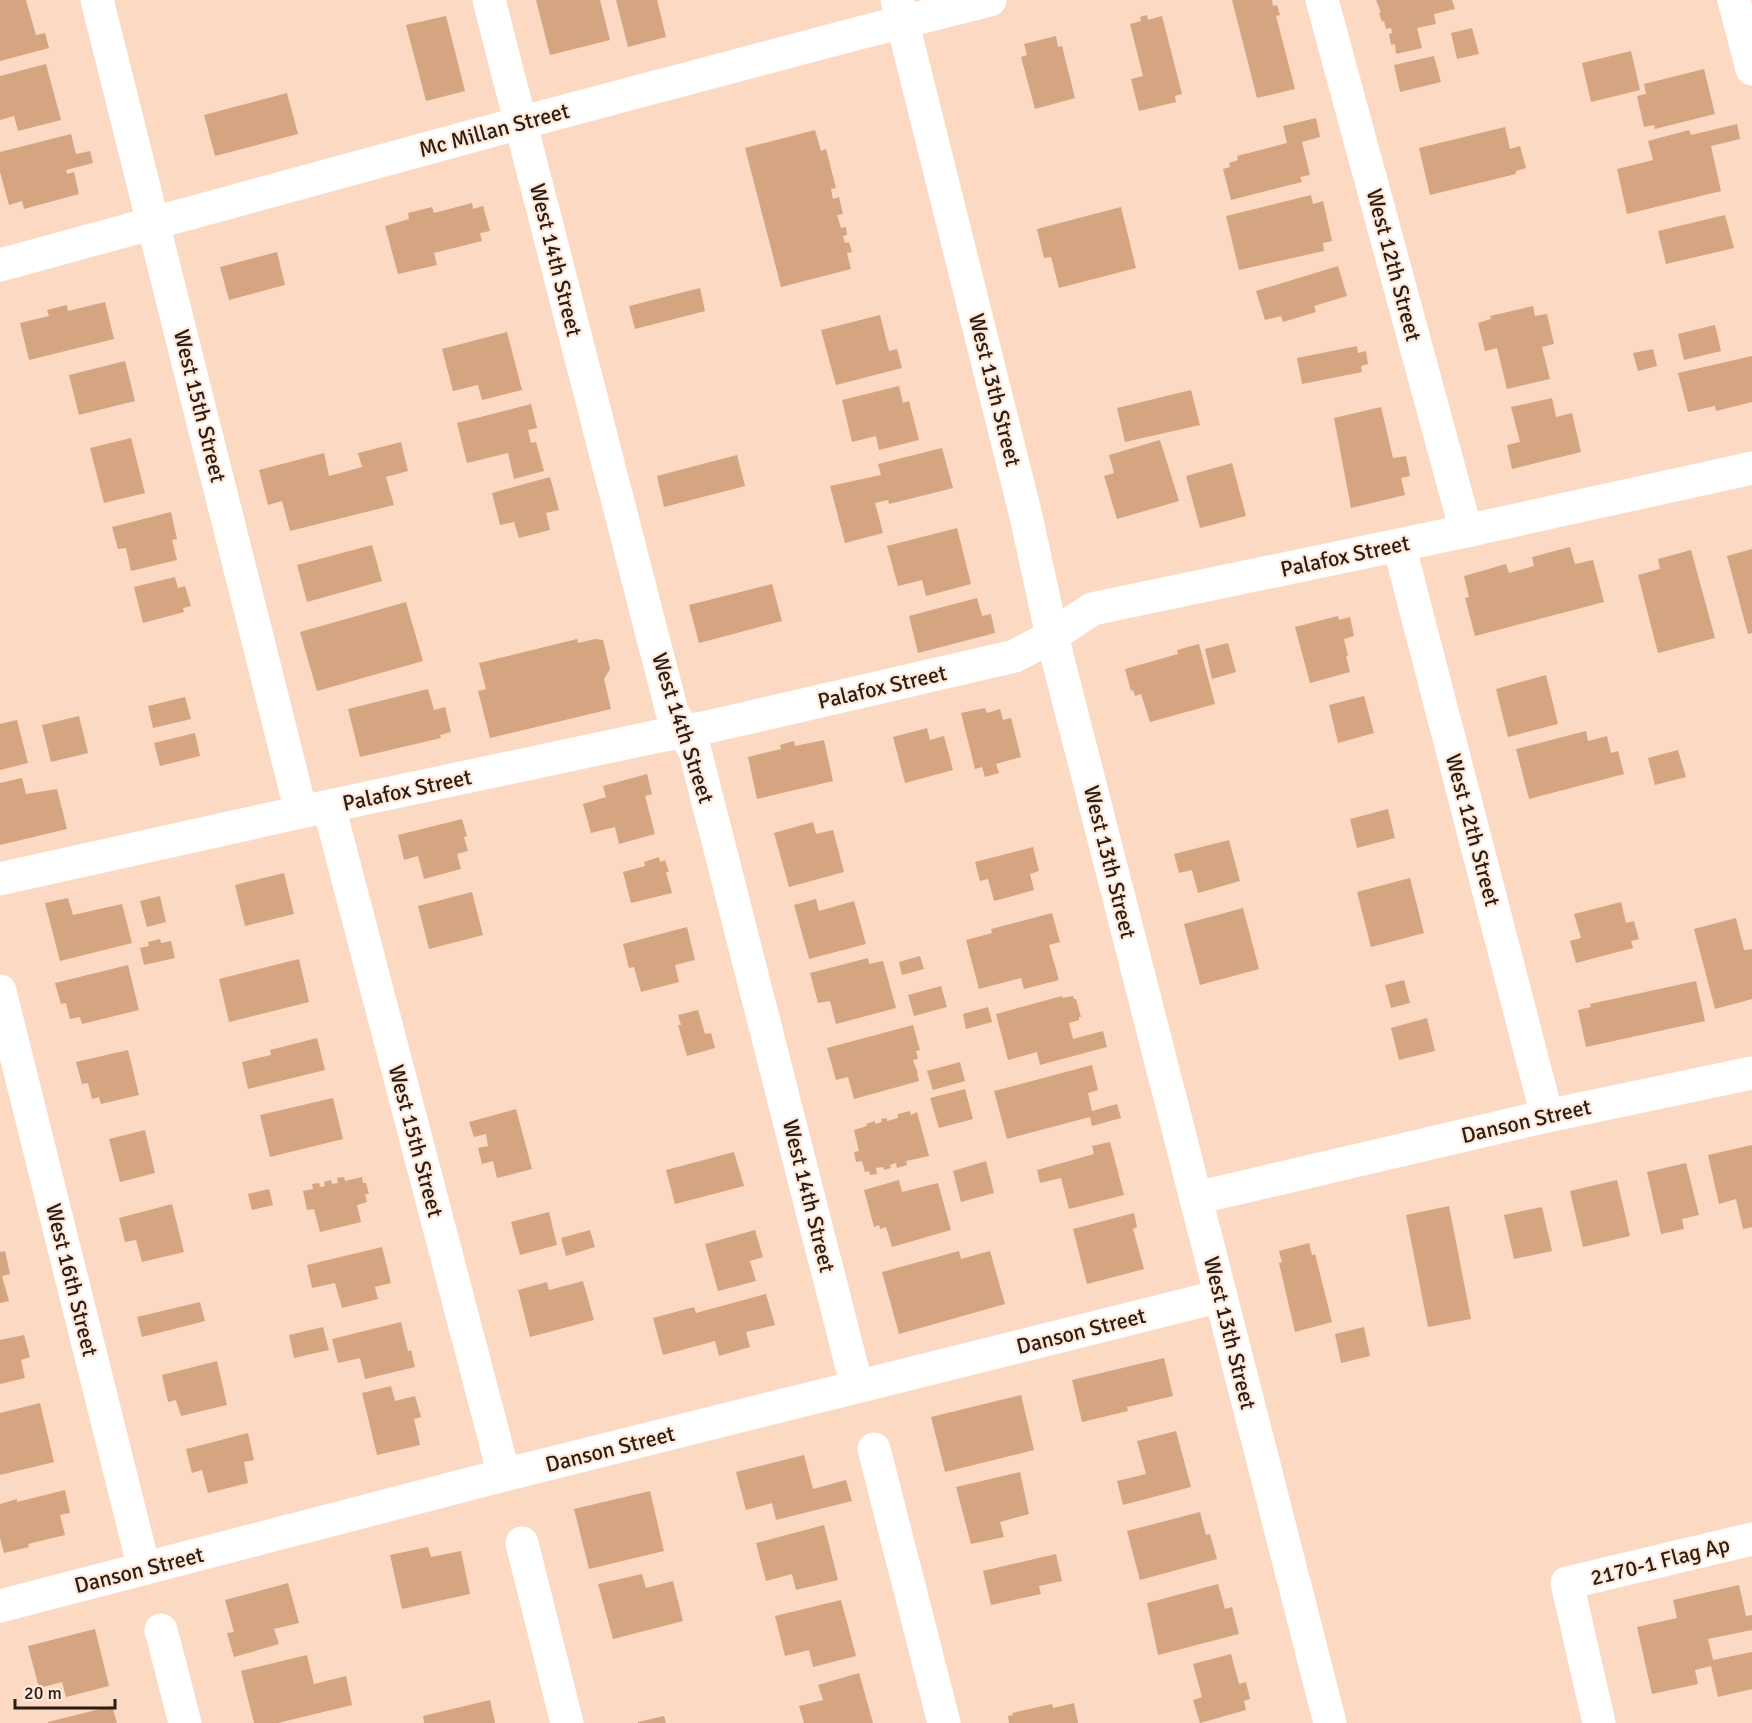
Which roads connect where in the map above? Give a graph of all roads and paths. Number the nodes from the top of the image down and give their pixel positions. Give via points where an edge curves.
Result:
1 (97, 0) edge
2 (489, 0) edge
3 (990, 0) edge
4 (1322, 0) edge
5 (1734, 0) edge
6 (900, 11) edge
7 (1752, 69) edge
8 (520, 123) junction
9 (154, 222) junction
10 (0, 265) edge
11 (1752, 468) edge
12 (1466, 531) junction
13 (1399, 545) junction
14 (1052, 636) junction
15 (682, 732) junction
16 (315, 809) junction
17 (0, 879) edge
18 (0, 991) edge
19 (1752, 1073) edge
20 (1547, 1116) junction
21 (1196, 1198) junction
22 (1221, 1296) junction
23 (857, 1387) junction
24 (874, 1449) dead end
25 (504, 1475) junction
26 (1752, 1539) edge
27 (522, 1544) dead end
28 (144, 1569) junction
29 (0, 1606) edge
30 (161, 1630) dead end
31 (185, 1723) edge
32 (567, 1723) edge
33 (944, 1723) edge
34 (1330, 1723) edge
35 (1599, 1723) edge

1 - 9 street, West 15th Street
2 - 8 street, West 14th Street
3 - 6 street, Mc Millan Street
4 - 12 street, West 12th Street
5 - 7 street
6 - 8 street, Mc Millan Street
6 - 14 street, West 13th Street via 1026,516
8 - 9 street, Mc Millan Street
8 - 15 street, West 14th Street via 672,712
9 - 10 street, Mc Millan Street
9 - 16 street, West 15th Street
11 - 12 street, Palafox Street
12 - 13 street, Palafox Street
13 - 14 street, Palafox Street via 1092,609
13 - 20 street, West 12th Street
14 - 15 street, Palafox Street via 1016,656
14 - 21 street, West 13th Street
15 - 16 street, Palafox Street
15 - 23 street, West 14th Street via 695,751
16 - 17 street, Palafox Street
16 - 25 street, West 15th Street
18 - 28 street, West 16th Street
19 - 20 street, Danson Street
20 - 21 street, Danson Street
21 - 22 street, West 13th Street
22 - 23 street, Danson Street
22 - 34 street, West 13th Street
23 - 25 street, Danson Street
24 - 33 street
25 - 28 street, Danson Street
26 - 35 street, 2170-1 Flag Ap via 1567,1583
27 - 32 street
28 - 29 street, Danson Street
30 - 31 street

